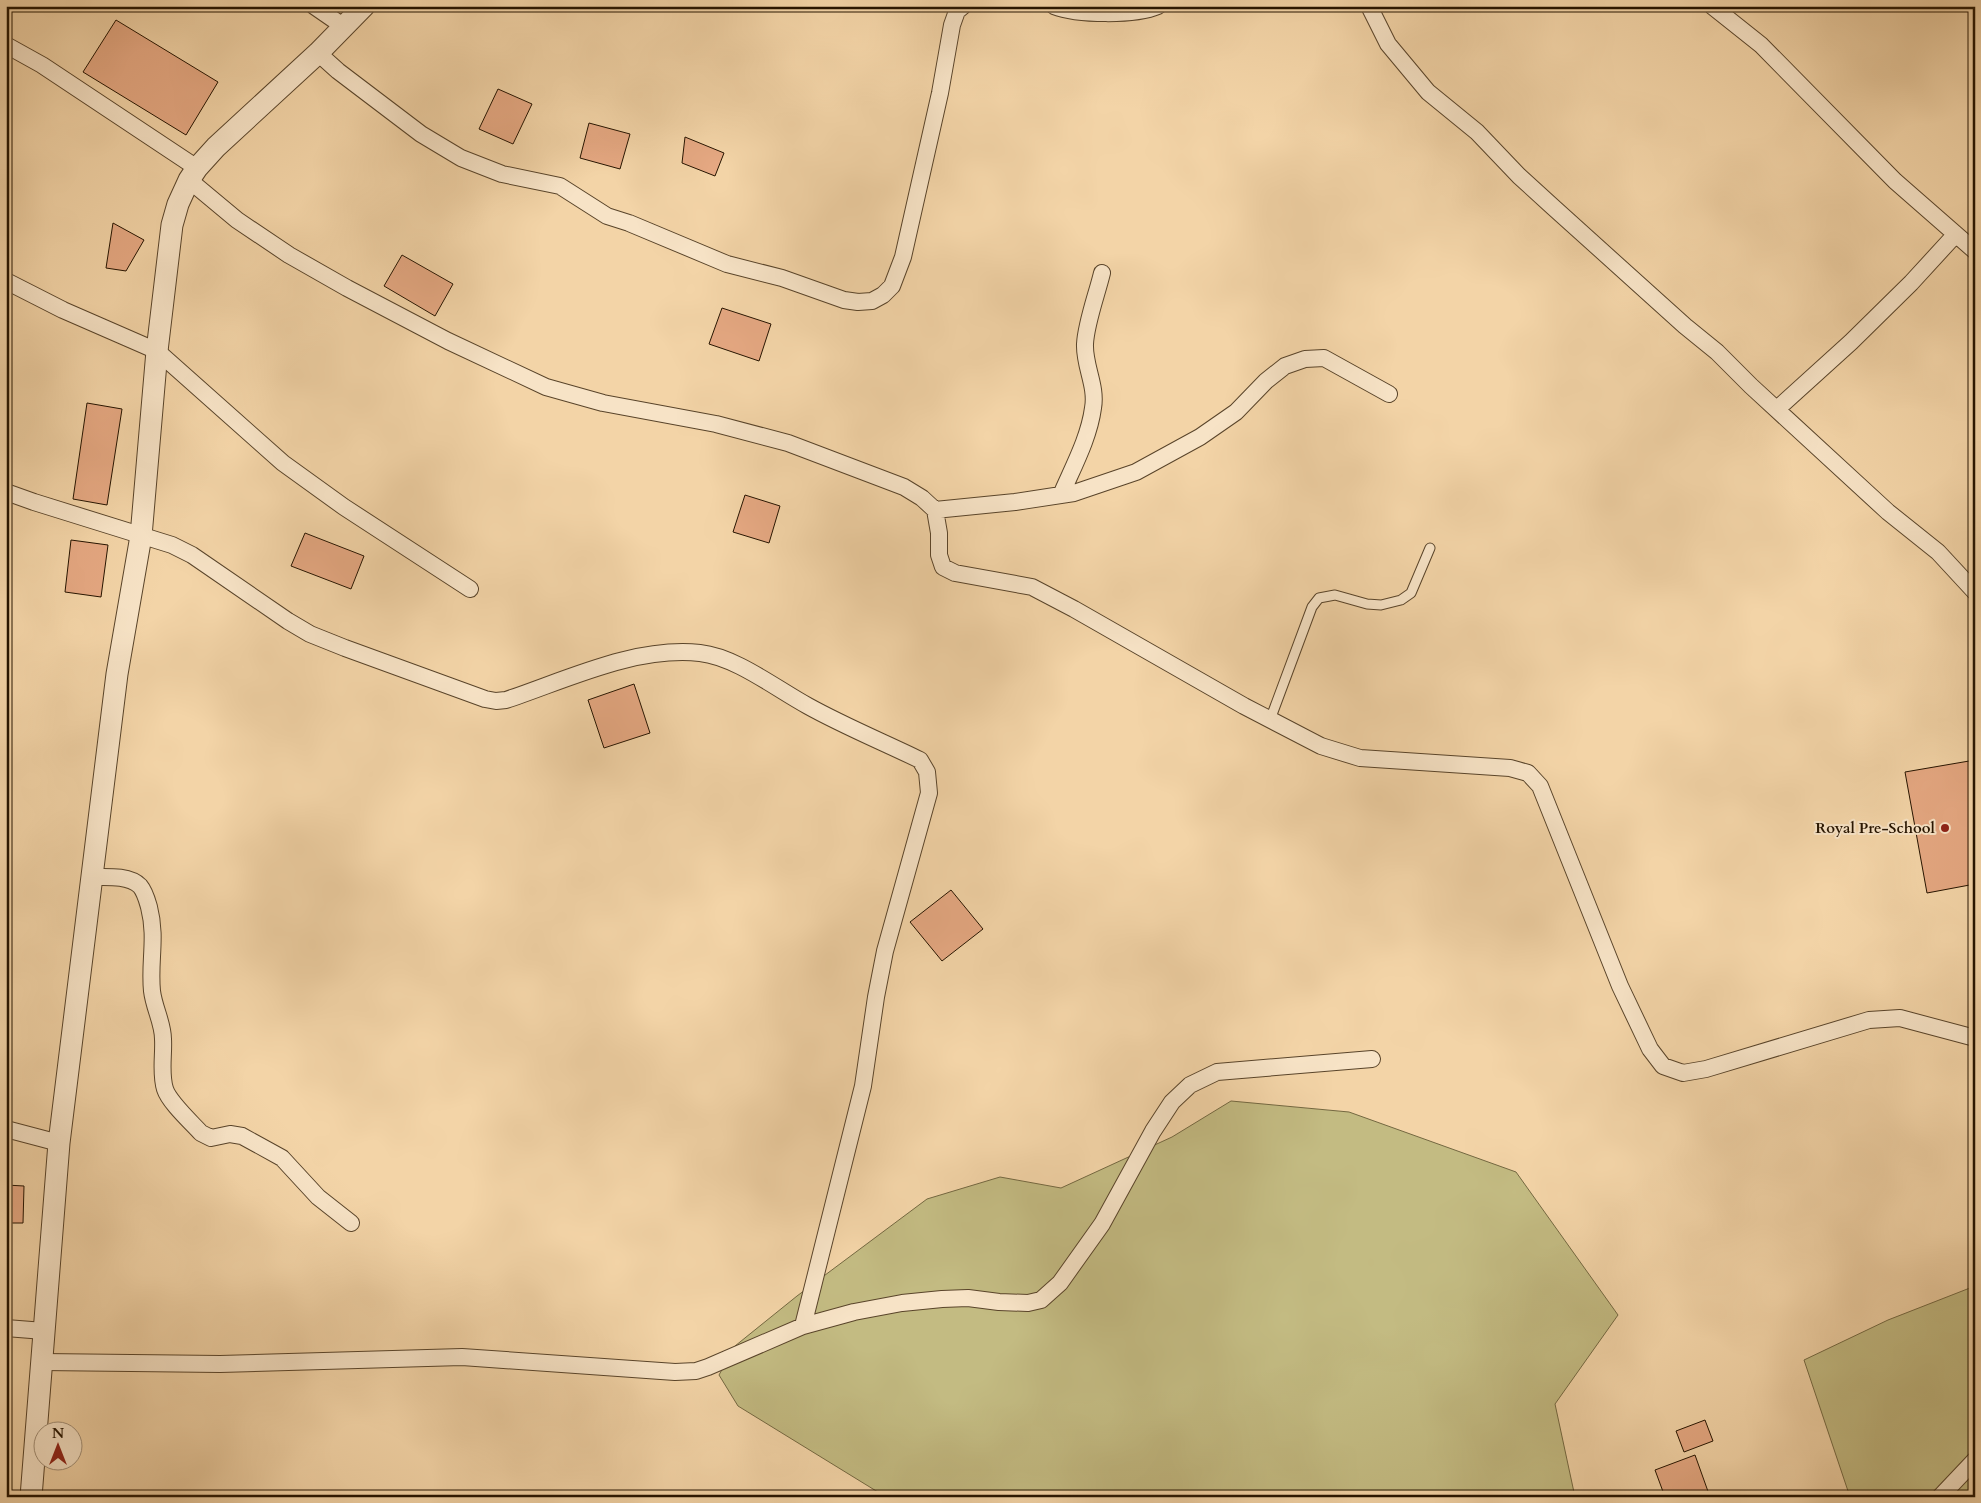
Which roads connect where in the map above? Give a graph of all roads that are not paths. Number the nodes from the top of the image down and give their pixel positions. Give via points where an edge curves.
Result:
1 (314, 6) edge
2 (364, 6) edge
3 (963, 6) edge
4 (1158, 6) edge
5 (1369, 6) edge
6 (1712, 6) edge
7 (1056, 7) edge
8 (343, 26) junction
9 (6, 45) edge
10 (318, 53) junction
11 (193, 174) junction
12 (1955, 235) junction
13 (1975, 251) edge
14 (1102, 273) dead end
15 (6, 281) edge
16 (157, 351) junction
17 (1389, 394) dead end
18 (1777, 409) junction
19 (6, 492) edge
20 (1061, 495) junction
21 (935, 510) junction
22 (141, 536) junction
23 (1430, 548) dead end
24 (470, 589) dead end
25 (1975, 592) edge
26 (1270, 720) junction
27 (92, 877) junction
28 (1975, 1038) edge
29 (1372, 1059) dead end
30 (6, 1129) edge
31 (59, 1143) junction
32 (351, 1223) dead end
33 (803, 1326) junction
34 (6, 1328) edge
35 (44, 1331) junction
36 (42, 1362) junction
37 (1975, 1460) edge
38 (31, 1497) edge
39 (1940, 1497) edge

1 - 8 street
2 - 8 street
3 - 10 street via 952,25 903,257 892,286 872,301 844,300 782,278 727,264 607,216 560,186 502,174 461,158 421,134 338,72
4 - 7 street via 1129,14
5 - 18 street via 1388,44 1428,92 1477,132 1526,182
6 - 12 street via 1761,45 1895,181
8 - 10 street
9 - 11 street via 42,64
10 - 11 street via 216,147
11 - 16 street via 178,204 172,226
11 - 21 street via 238,220 289,256 431,332 546,387 788,443 904,487
12 - 13 street
12 - 18 street via 1858,336
14 - 20 street via 1085,344 1086,362 1093,381 1094,408
15 - 16 street
16 - 22 street
16 - 24 street via 283,463
17 - 20 street via 1324,358 1305,359 1285,366 1236,412 1200,438 1136,472
18 - 25 street via 1888,512 1938,552
19 - 22 street
20 - 21 street
21 - 26 street via 943,567 955,573 1032,588
22 - 27 street via 117,674
22 - 33 street via 172,545 192,556 310,634 485,699 506,700 604,666 660,653 700,653 730,662 809,707 920,760 927,772 930,793 885,951 863,1086
23 - 26 lane via 1411,593 1401,600 1381,605 1335,595 1319,598 1312,607
26 - 28 street via 1320,746 1360,758 1510,768 1528,773 1540,786 1620,986 1650,1049 1663,1066 1683,1074 1706,1069 1869,1020 1900,1018
27 - 31 street
27 - 32 street via 135,882 147,898 154,930 152,989 163,1038 163,1080 170,1098 206,1137 236,1134 282,1158 318,1197
29 - 33 street via 1217,1072 1190,1085 1172,1102 1153,1131 1102,1224 1060,1282 1041,1300 1028,1303 968,1298 922,1301 854,1312
30 - 31 street
31 - 35 street
33 - 36 street via 696,1371 675,1372 462,1357 220,1364
34 - 35 street
35 - 36 street
36 - 38 street
37 - 39 street

